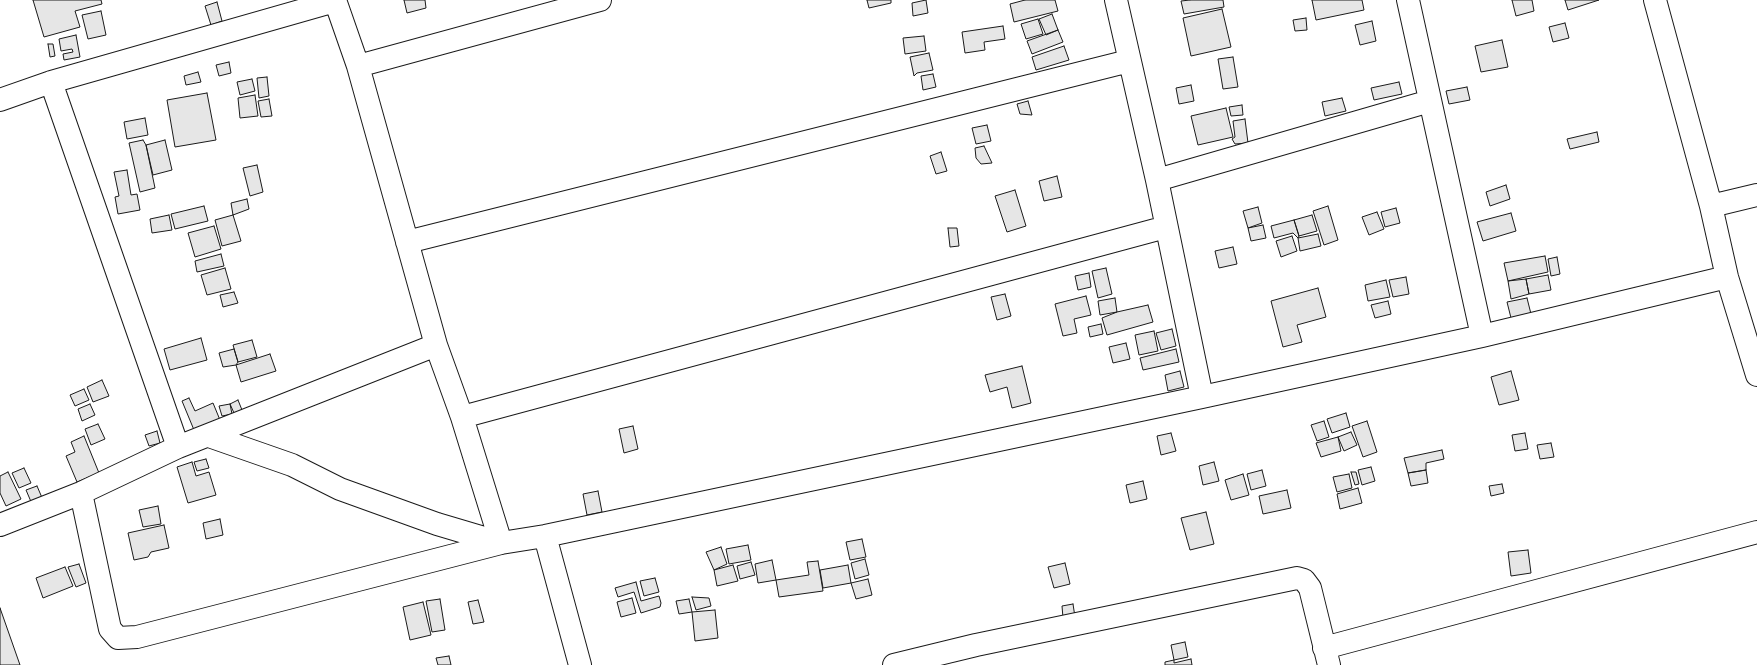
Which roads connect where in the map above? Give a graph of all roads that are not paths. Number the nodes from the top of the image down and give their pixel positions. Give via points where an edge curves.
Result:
1 (600, 0) edge
2 (1116, 0) edge
3 (1408, 0) edge
4 (1655, 0) edge
5 (335, 1) edge
6 (1129, 61) junction
7 (358, 66) junction
8 (51, 82) junction
9 (0, 100) edge
10 (1430, 101) junction
11 (1156, 180) junction
12 (1757, 195) edge
13 (1711, 206) junction
14 (1166, 227) junction
15 (407, 242) junction
16 (1727, 277) junction
17 (1482, 336) junction
18 (436, 345) junction
19 (1757, 375) edge
20 (1202, 397) junction
21 (462, 417) junction
22 (209, 436) junction
23 (178, 447) junction
24 (81, 492) junction
25 (0, 525) edge
26 (1757, 532) edge
27 (545, 536) junction
28 (501, 543) junction
29 (1327, 656) edge
30 (580, 665) edge
31 (894, 665) edge

1 - 7 street
2 - 6 street
3 - 10 street
4 - 13 street
5 - 7 street
5 - 8 street
6 - 11 street
6 - 15 street
7 - 15 street
8 - 9 street
8 - 23 street
10 - 11 street
10 - 17 street
11 - 14 street
12 - 13 street
13 - 16 street
14 - 20 street
14 - 21 street
15 - 18 street
16 - 17 street
16 - 19 street
17 - 20 street
18 - 21 street
18 - 22 street
20 - 27 street
21 - 28 street
22 - 23 street
22 - 28 street via 292,466 340,489 437,524
23 - 24 street
24 - 25 street
24 - 28 street via 110,629 118,638 137,637
26 - 29 street
27 - 28 street
27 - 30 street
29 - 31 street via 1310,588 1304,580 1297,578

